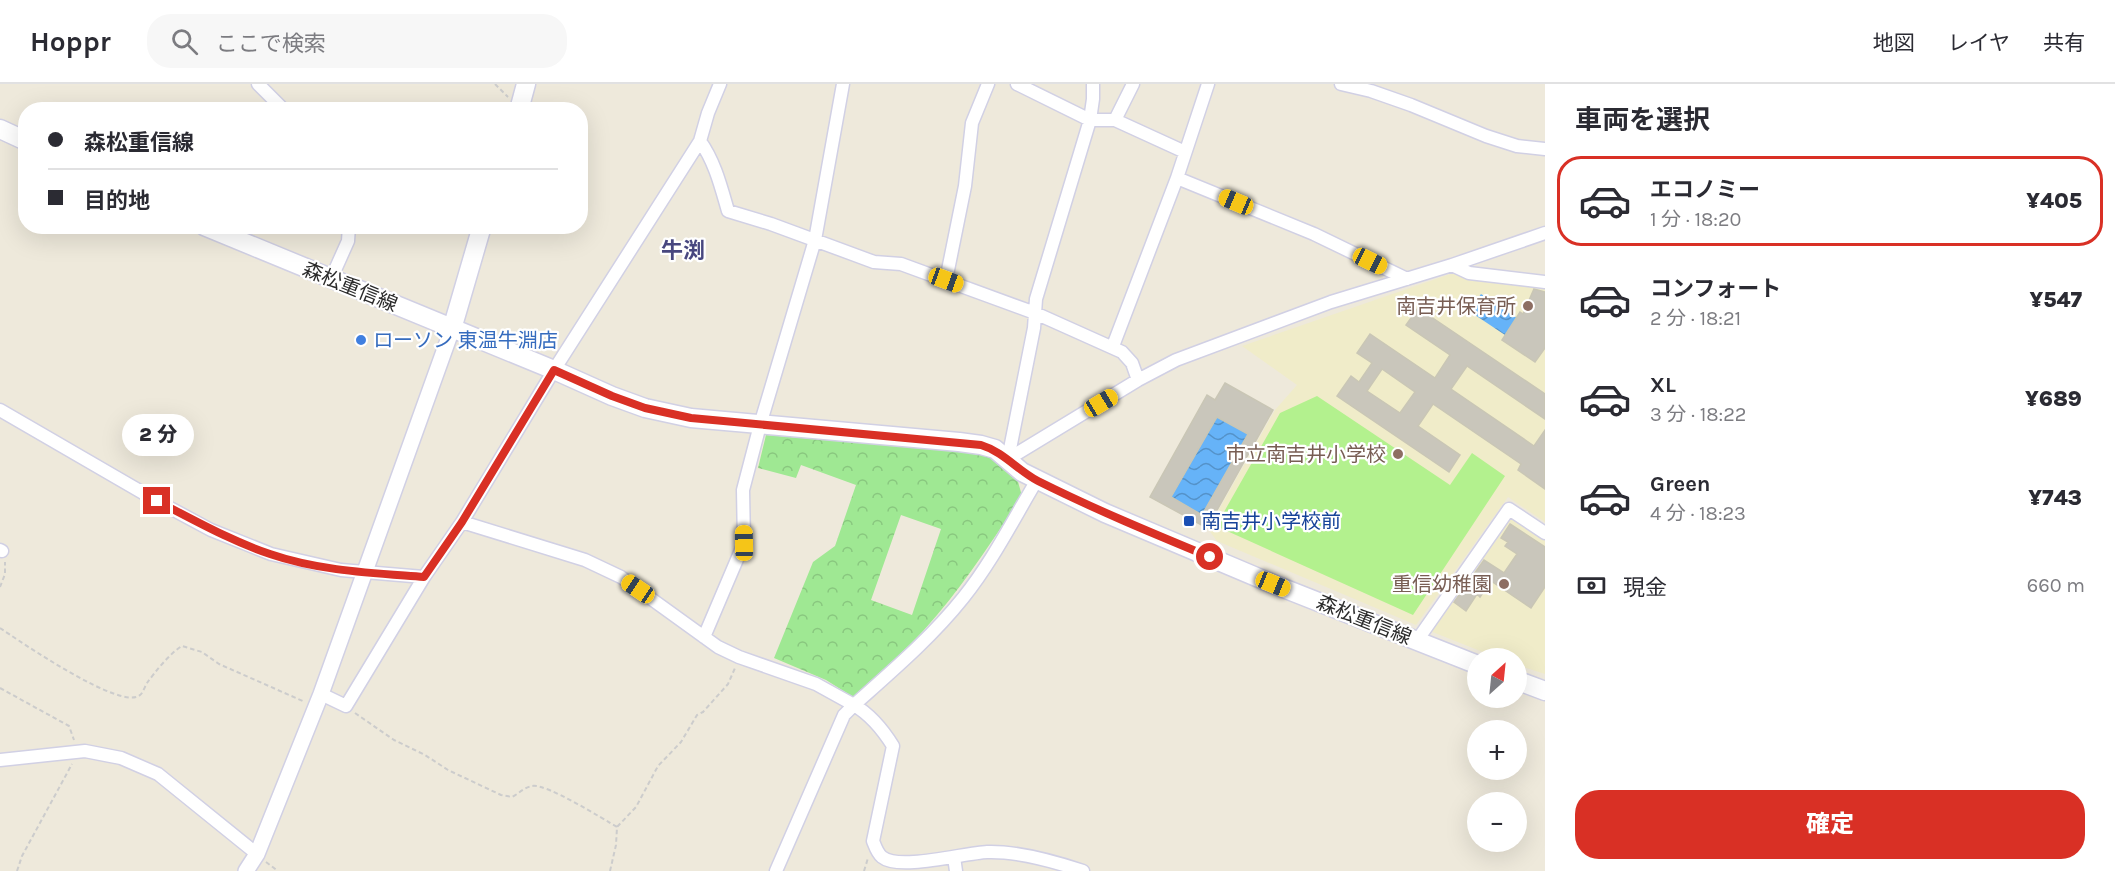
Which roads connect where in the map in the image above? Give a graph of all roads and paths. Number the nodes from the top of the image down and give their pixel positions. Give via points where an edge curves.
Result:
1 (258, 84) edge
2 (526, 84) edge
3 (720, 84) edge
4 (843, 84) edge
5 (988, 84) edge
6 (1017, 84) edge
7 (1093, 84) edge
8 (1133, 84) edge
9 (1208, 84) edge
10 (1341, 84) edge
11 (276, 102) edge
12 (521, 102) edge
13 (1090, 120) junction
14 (1115, 120) junction
15 (0, 129) edge
16 (18, 137) edge
17 (700, 141) junction
18 (1545, 149) edge
19 (1185, 152) junction
20 (1177, 178) junction
21 (1545, 233) edge
22 (223, 234) edge
23 (348, 234) edge
24 (480, 234) edge
25 (815, 240) junction
26 (1452, 265) junction
27 (331, 279) junction
28 (1407, 279) junction
29 (946, 280) junction
30 (1545, 282) edge
31 (1035, 313) junction
32 (452, 329) junction
33 (1113, 346) junction
34 (554, 370) junction
35 (1137, 380) junction
36 (0, 410) edge
37 (760, 425) junction
38 (1008, 459) junction
39 (1037, 480) junction
40 (462, 522) junction
41 (1545, 533) edge
42 (1, 550) edge
43 (365, 572) junction
44 (424, 577) junction
45 (0, 587) edge
46 (0, 628) edge
47 (704, 637) junction
48 (1416, 642) junction
49 (739, 657) junction
50 (1467, 661) edge
51 (1527, 684) edge
52 (0, 688) edge
53 (1545, 691) edge
54 (318, 700) junction
55 (854, 705) junction
56 (346, 706) junction
57 (77, 752) junction
58 (0, 760) edge
59 (617, 827) junction
60 (257, 854) junction
61 (954, 857) junction
62 (17, 871) edge
63 (246, 871) edge
64 (610, 871) edge
65 (776, 871) edge
66 (956, 871) edge
67 (1083, 871) edge

1 - 11 street
2 - 12 main road
3 - 17 street
4 - 25 street
5 - 29 street via 972,123 965,186
6 - 13 street
7 - 13 street
8 - 14 street
9 - 19 street
10 - 18 street via 1371,91 1507,142
13 - 14 street
13 - 31 street
14 - 19 street
15 - 16 main road
17 - 25 street via 708,151 728,211
17 - 34 street
19 - 20 street
20 - 28 street via 1314,234
20 - 33 street
21 - 26 street
22 - 27 main road, 森松重信線
23 - 27 street
24 - 32 main road
25 - 29 street via 874,262 902,264
25 - 37 street
26 - 28 street
26 - 30 street via 1469,273
27 - 32 main road, 森松重信線
28 - 35 street via 1331,302 1176,360
29 - 31 street
31 - 33 street
31 - 38 street
32 - 34 main road, 森松重信線
32 - 43 street
33 - 35 street via 1132,363
34 - 37 main road, 森松重信線 via 645,408 691,418
34 - 40 street
35 - 38 street
36 - 43 street via 211,530 271,554
37 - 38 main road, 森松重信線 via 981,445
37 - 47 street via 743,490 744,543
38 - 39 main road, 森松重信線
39 - 48 main road, 森松重信線
39 - 55 street via 963,597 928,638
40 - 44 street
40 - 47 street via 585,560 621,577
41 - 48 street via 1509,509
42 - 45 path via 6,563
43 - 44 street
43 - 54 street
44 - 56 street
46 - 54 path via 60,667 120,696 140,696 152,675 182,646 202,652 219,664
47 - 49 street
48 - 50 main road, 森松重信線
49 - 55 street via 816,684
49 - 59 path via 728,684 697,715 681,742 658,766 636,807
51 - 53 main road
52 - 57 path via 69,726
54 - 56 street
54 - 60 street
55 - 61 street via 884,732 893,746 873,841 876,848 882,857 898,863
55 - 65 street via 844,715
56 - 59 path via 394,740 501,795 512,797 536,786
57 - 58 street
57 - 60 street via 121,758 158,774
57 - 62 path
59 - 64 path
60 - 63 street
61 - 66 street
61 - 67 street via 988,852

